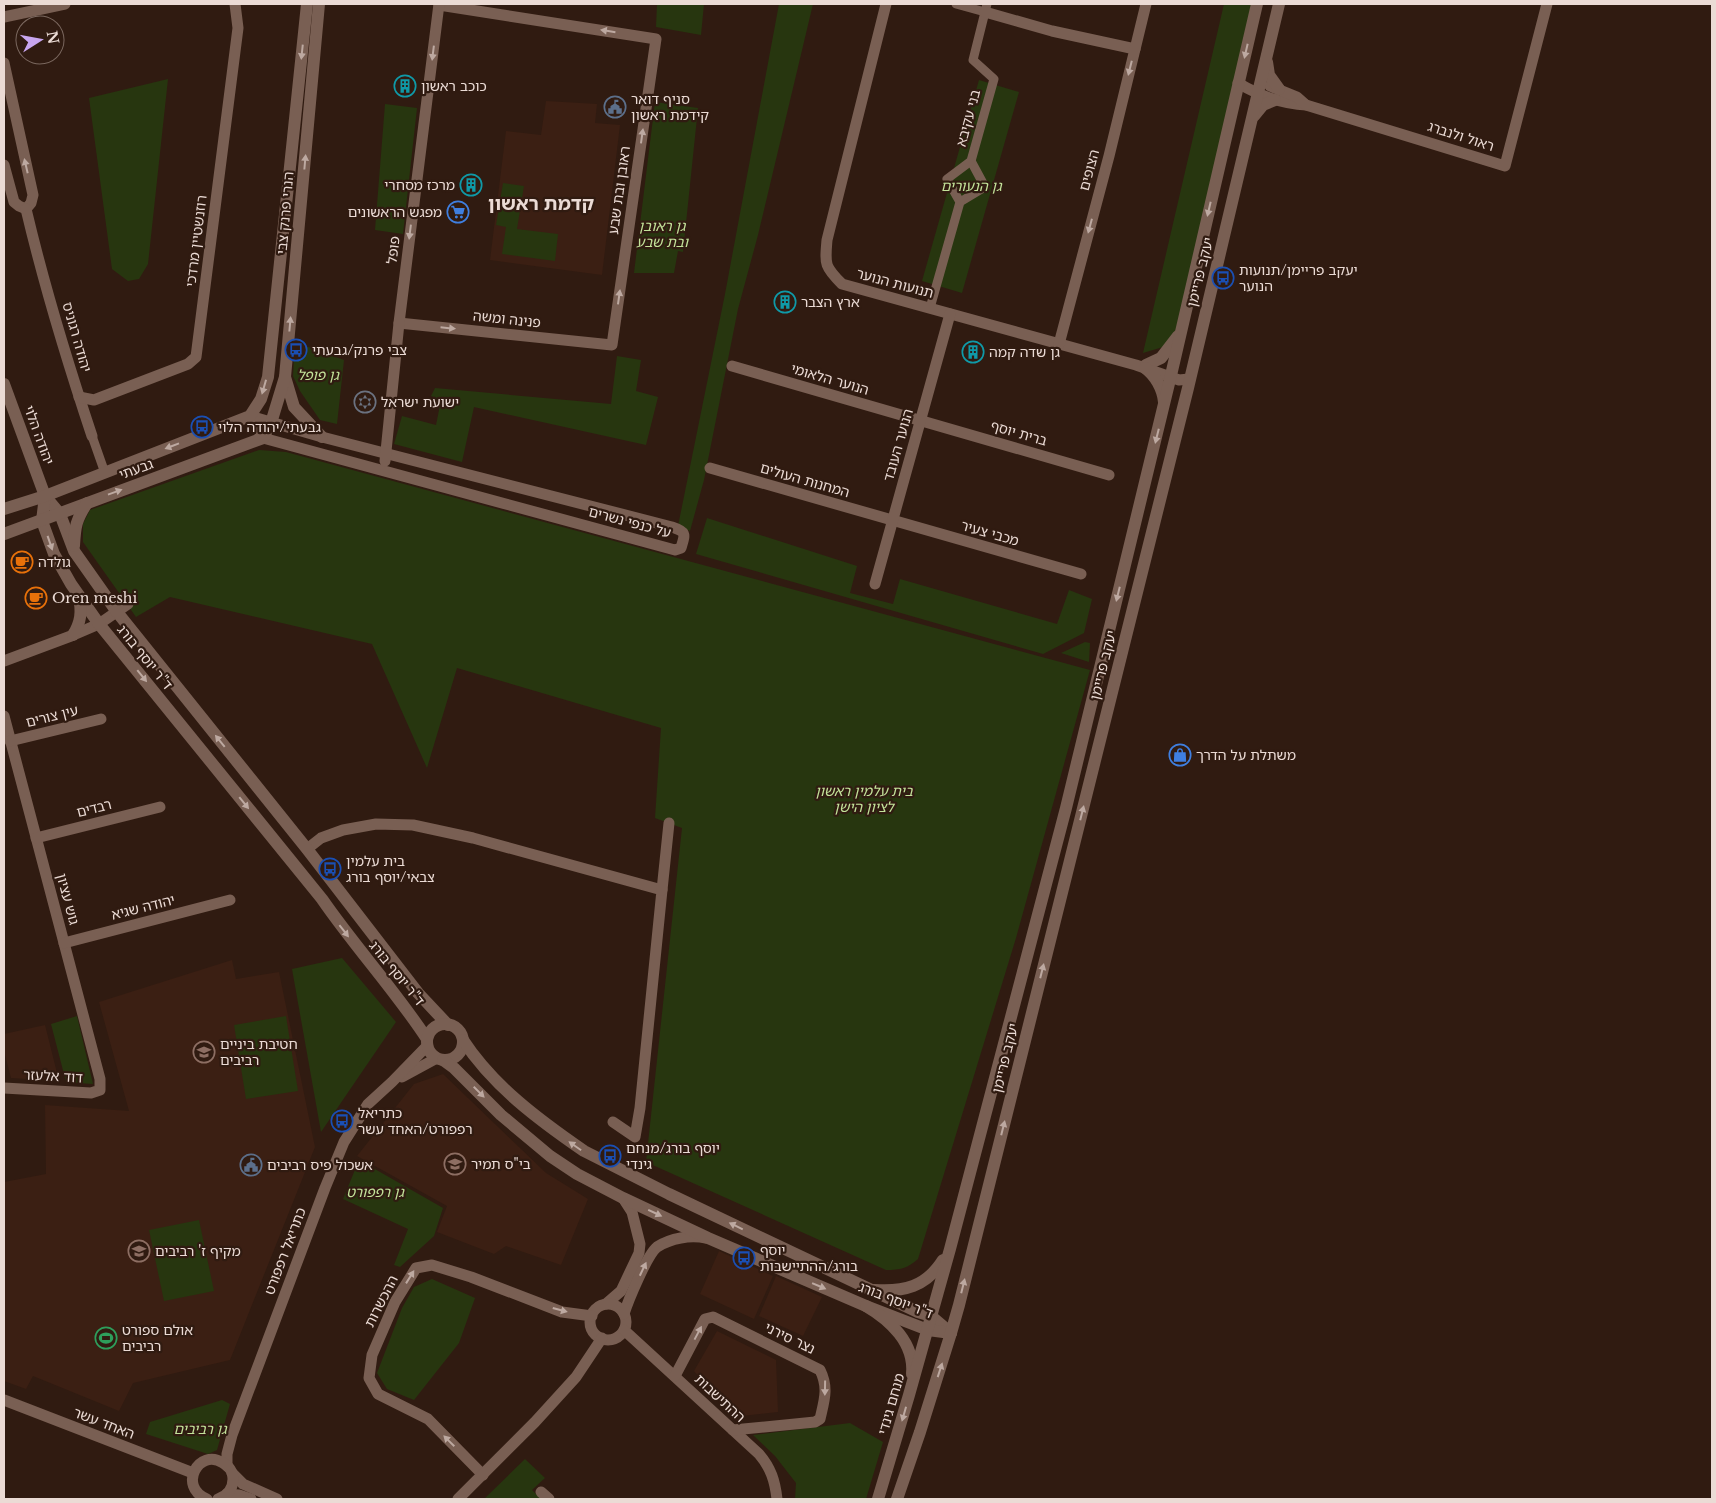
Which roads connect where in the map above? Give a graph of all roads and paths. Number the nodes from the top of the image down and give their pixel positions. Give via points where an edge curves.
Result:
1 (64, 4) edge
2 (235, 4) edge
3 (307, 4) edge
4 (320, 4) edge
5 (439, 4) edge
6 (886, 4) edge
7 (956, 4) edge
8 (1146, 4) edge
9 (1257, 4) edge
10 (1279, 4) edge
11 (1547, 4) edge
12 (986, 8) edge
13 (4, 17) edge
14 (1135, 49) junction
15 (1266, 59) junction
16 (4, 63) edge
17 (1238, 83) junction
18 (1259, 89) junction
19 (1277, 94) junction
20 (1252, 121) junction
21 (10, 123) edge
22 (971, 161) junction
23 (4, 165) edge
24 (960, 202) junction
25 (26, 208) junction
26 (930, 308) junction
27 (950, 314) junction
28 (399, 323) junction
29 (1180, 332) junction
30 (1059, 344) junction
31 (612, 346) joint
32 (732, 366) dead end
33 (1142, 366) junction
34 (1172, 374) junction
35 (285, 377) junction
36 (1189, 379) junction
37 (4, 384) edge
38 (79, 397) junction
39 (1164, 404) junction
40 (250, 416) junction
41 (920, 421) junction
42 (271, 423) junction
43 (92, 436) joint
44 (322, 437) junction
45 (262, 438) junction
46 (385, 454) junction
47 (710, 468) dead end
48 (384, 470) junction
49 (105, 473) junction
50 (1109, 475) dead end
51 (45, 496) junction
52 (87, 503) junction
53 (4, 509) edge
54 (60, 514) junction
55 (42, 521) junction
56 (892, 521) junction
57 (4, 534) edge
58 (74, 551) junction
59 (1081, 574) dead end
60 (875, 584) dead end
61 (78, 594) junction
62 (128, 604) dead end
63 (116, 612) junction
64 (99, 624) junction
65 (73, 635) junction
66 (4, 661) edge
67 (4, 716) edge
68 (101, 719) dead end
69 (10, 741) junction
70 (160, 807) dead end
71 (669, 823) dead end
72 (36, 838) junction
73 (307, 849) junction
74 (662, 890) junction
75 (230, 900) dead end
76 (64, 943) junction
77 (448, 1025) junction
78 (463, 1040) junction
79 (427, 1042) junction
80 (440, 1059) junction
81 (392, 1082) junction
82 (4, 1088) edge
83 (100, 1090) joint
84 (613, 1122) dead end
85 (623, 1198) junction
86 (708, 1238) junction
87 (950, 1249) junction
88 (874, 1290) junction
89 (606, 1304) junction
90 (866, 1306) junction
91 (624, 1314) junction
92 (592, 1316) junction
93 (931, 1316) junction
94 (624, 1330) junction
95 (928, 1330) junction
96 (951, 1333) junction
97 (602, 1338) junction
98 (675, 1376) junction
99 (909, 1395) junction
100 (4, 1400) edge
101 (733, 1430) junction
102 (229, 1444) junction
103 (216, 1460) junction
104 (230, 1470) junction
105 (193, 1473) junction
106 (483, 1476) junction
107 (223, 1496) edge
108 (203, 1498) edge
109 (251, 1499) edge
110 (278, 1499) edge
111 (458, 1499) edge
112 (777, 1499) edge
113 (878, 1499) edge
114 (897, 1499) edge

1 - 13 street
2 - 38 street, רוזנשטיין מרדכי via 238,28 196,357 188,364 94,400
3 -> 40 street, הנרי פרנק צבי via 268,377 261,399
35 -> 4 street, הנרי פרנק צבי
5 -> 28 street, פופל
31 -> 5 street, ראובן ובת שבע via 656,39
6 - 26 street, תנועות הנוער via 827,240 825,263 842,284
7 - 12 street
8 - 14 street, הצופים
9 -> 17 street, יעקב פריימן
10 - 15 street, יעקב פריימן
11 - 19 street, ראול ולנברג via 1505,166 1306,105 1293,104
12 - 14 street via 1052,31
12 - 22 street, בני עקיבא via 973,60 994,79
14 -> 30 street, הצופים
15 - 18 street, יעקב פריימן
15 - 19 street
16 - 21 street, יהודה רגוניס
17 - 18 street, ראול ולנברג
17 -> 29 street, יעקב פריימן
18 - 19 street, ראול ולנברג
18 - 20 street, יעקב פריימן
19 - 20 street via 1261,107
20 - 36 street, יעקב פריימן
25 -> 21 street, יהודה רגוניס via 33,195
22 - 24 street, בני עקיבא via 947,179
22 - 24 street, בני עקיבא via 985,187
23 - 25 street, יהודה רגוניס via 14,202
24 - 26 street
25 - 38 street, יהודה רגוניס
26 - 27 street, תנועות הנוער
27 - 30 street, תנועות הנוער
27 - 41 street, הנוער העובד
28 -> 31 street, פנינה ומשה
28 - 46 street, פופל
29 - 33 street via 1160,358
29 - 34 street, יעקב פריימן
30 - 33 street, תנועות הנוער
32 - 41 street, הנוער הלאומי
33 - 34 street, תנועות הנוער
33 - 39 street via 1151,372 1160,387
34 - 36 street, תנועות הנוער
34 - 39 street, יעקב פריימן
35 - 42 street, הנרי פרנק צבי
35 - 44 street via 294,407
96 -> 36 street, יעקב פריימן
37 - 51 street, יהודה הלוי
38 - 43 street, יהודה רגוניס
39 -> 87 street, יעקב פריימן via 1066,808
40 - 42 street, על כנפי נשרים
40 - 45 street
40 -> 49 street, גבעתי
41 - 50 street, ברית יוסף
41 - 56 street, הנוער העובד
42 - 44 street, על כנפי נשרים
42 - 45 street
43 - 49 street, יהודה רגוניס
44 - 46 street, על כנפי נשרים
45 - 48 street, על כנפי נשרים
52 -> 45 street, גבעתי
46 - 48 street, פופל
46 - 48 street, על כנפי נשרים via 672,527 683,532 684,536 680,548 675,550
47 - 56 street, המחנות העולים
49 - 51 street, גבעתי
51 - 53 street, גבעתי
51 - 54 street, ד"ר יוסף בורג
51 - 55 street, ד"ר יוסף בורג
52 - 54 street, גבעתי
52 - 58 street via 78,517
54 - 55 street, גבעתי
54 - 58 street, ד"ר יוסף בורג
55 - 57 street, גבעתי
55 -> 61 street, ד"ר יוסף בורג via 54,554
56 - 59 street, מכבי צעיר
56 - 60 street, הנוער העובד
58 - 63 street, ד"ר יוסף בורג
61 - 64 street, ד"ר יוסף בורג
61 - 65 street via 81,614
62 - 63 street
63 - 64 street
73 -> 63 street, ד"ר יוסף בורג
64 - 65 street
64 -> 79 street, ד"ר יוסף בורג via 322,900 407,1009
65 - 66 street
67 - 69 street, גוש עציון
68 - 69 street, עין צורים
69 - 72 street, גוש עציון
70 - 72 street, רבדים
71 - 74 street
72 - 76 street, גוש עציון
73 - 74 street via 321,838 344,830 376,824 413,825
73 - 77 street, ד"ר יוסף בורג via 418,993
74 - 84 street via 635,1137
75 - 76 street, יהודה שגיא
76 - 83 street, גוש עציון via 100,1079
77 - 78 street via 458,1030
77 - 79 street via 433,1029
78 - 80 street via 458,1055
88 -> 78 street, ד"ר יוסף בורג via 584,1151 509,1093 481,1065
79 - 80 street via 429,1051
79 - 81 street, כתריאל רפפורט
80 - 81 street, כתריאל רפפורט
80 -> 85 street, ד"ר יוסף בורג via 454,1068 501,1115 550,1156 576,1174
81 - 102 street, כתריאל רפפורט via 368,1104 344,1142
82 - 83 street, דוד אלעזר via 91,1093
85 -> 86 street, ד"ר יוסף בורג
85 - 89 street via 632,1212 640,1244 621,1291
86 -> 90 street, ד"ר יוסף בורג
91 -> 86 street via 650,1255 657,1248 679,1238
87 - 88 street via 937,1270 922,1282 893,1292
87 - 93 street, יעקב פריימן
88 - 93 street, ד"ר יוסף בורג
89 - 91 street via 617,1306
89 - 92 street via 597,1308
90 - 95 street, ד"ר יוסף בורג
90 - 99 street via 889,1323 906,1343 912,1370
91 - 94 street
92 - 97 street via 594,1332
106 -> 92 street, ההכשרות via 428,1419 378,1394 369,1378 372,1355 395,1302 416,1268 432,1265 562,1312
93 - 95 street, מנחם גינדי
93 - 96 street, ד"ר יוסף בורג
94 - 97 street via 617,1337
94 - 98 street, ההתישבות
95 - 96 street, ד"ר יוסף בורג
95 - 99 street, מנחם גינדי
114 -> 96 street
97 - 106 street via 576,1377
98 - 101 street, ההתישבות
98 -> 101 street, נצר סירני via 705,1319 713,1317 820,1370 826,1392 820,1419
99 -> 113 street, מנחם גינדי
100 - 105 street, האחד עשר
101 - 112 street, ההתישבות via 768,1464 775,1481
102 - 103 street, כתריאל רפפורט
102 - 104 street, כתריאל רפפורט via 226,1460
103 - 104 street
103 - 105 street via 204,1461
104 - 107 street, כתריאל רפפורט via 232,1484
104 - 110 street via 243,1484
105 - 108 street via 192,1484
106 - 111 street
107 - 109 street via 239,1495

